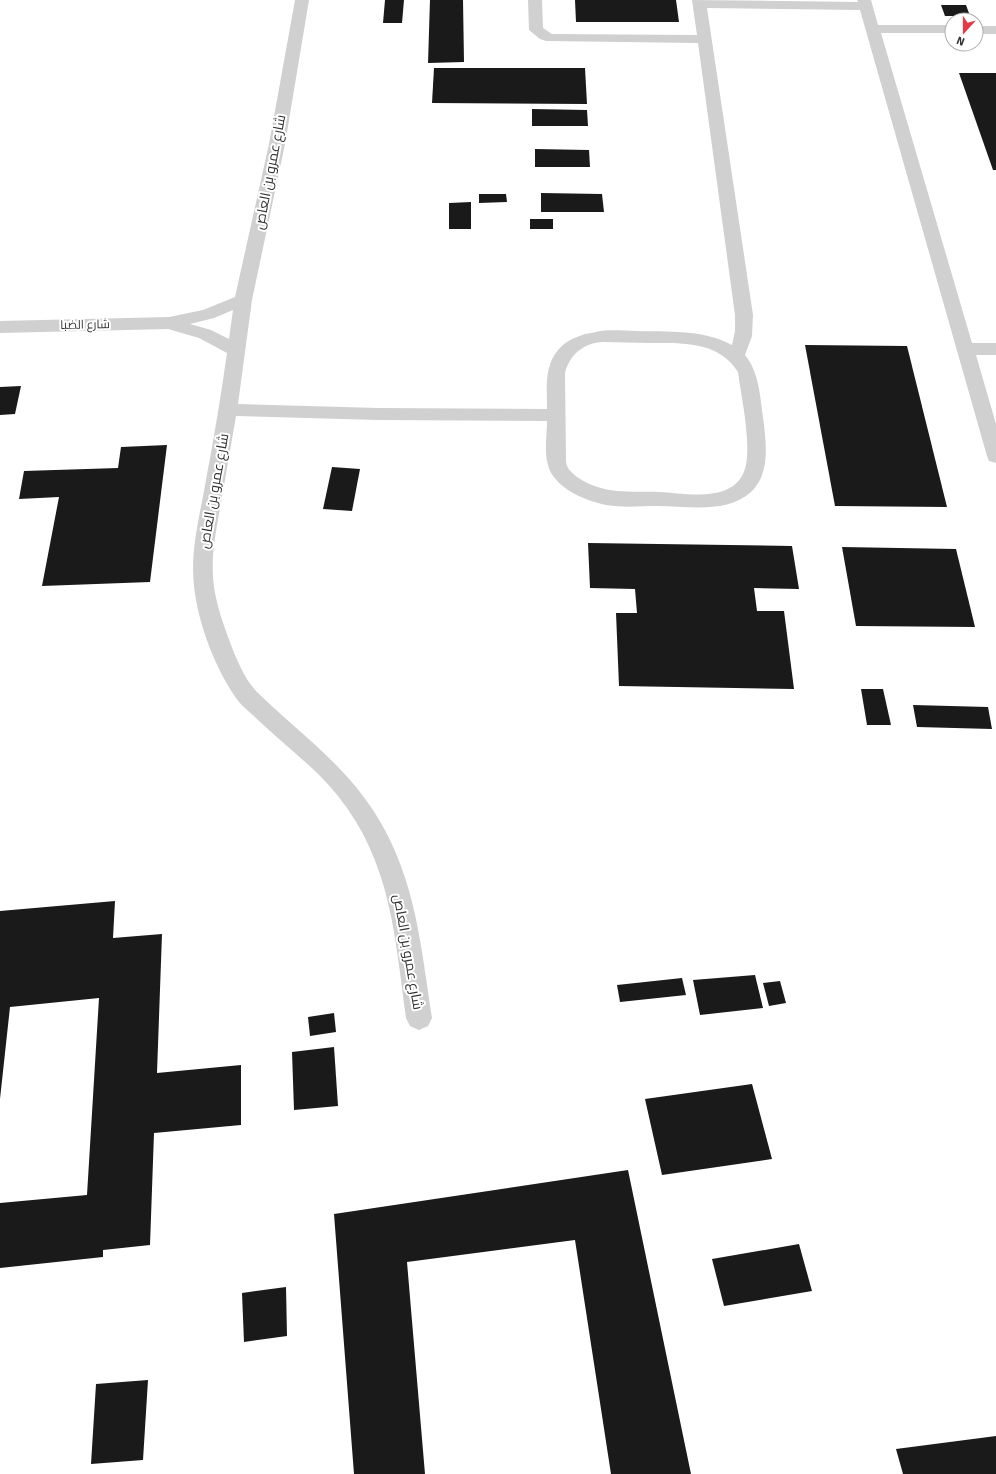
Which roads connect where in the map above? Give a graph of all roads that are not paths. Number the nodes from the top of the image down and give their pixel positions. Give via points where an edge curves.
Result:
1 (302, 0) edge
2 (535, 0) edge
3 (700, 2) edge
4 (865, 3) edge
5 (872, 29) junction
6 (944, 29) edge
7 (984, 30) edge
8 (996, 30) edge
9 (704, 39) junction
10 (243, 300) junction
11 (169, 323) junction
12 (0, 327) edge
13 (965, 349) junction
14 (996, 349) edge
15 (236, 350) junction
16 (735, 356) junction
17 (228, 410) junction
18 (556, 415) junction
19 (996, 456) edge
20 (419, 1018) dead end

1 - 10 street, شارع عمرو بن العاص via 277,144
2 - 9 street via 536,30 551,38
3 - 4 street
3 - 9 street
4 - 5 street
5 - 6 street
5 - 13 street
7 - 8 street
9 - 16 street via 744,315 742,343
10 - 11 street, شارع الضبا via 208,314
10 - 15 street, شارع عمرو بن العاص
11 - 12 street, شارع الضبا
11 - 15 street, شارع الضبا via 205,334
13 - 14 street
13 - 19 street
15 - 17 street, شارع عمرو بن العاص
16 - 18 street via 716,344 693,337 608,337 586,340 568,349 557,365
16 - 18 street via 744,364 747,372 757,456 752,477 746,486 726,497 703,500 609,498 584,490 573,483 557,466
17 - 18 street
17 - 20 street, شارع عمرو بن العاص via 203,550 204,586 212,623 226,660 247,696 346,789 370,825 390,865 403,909

